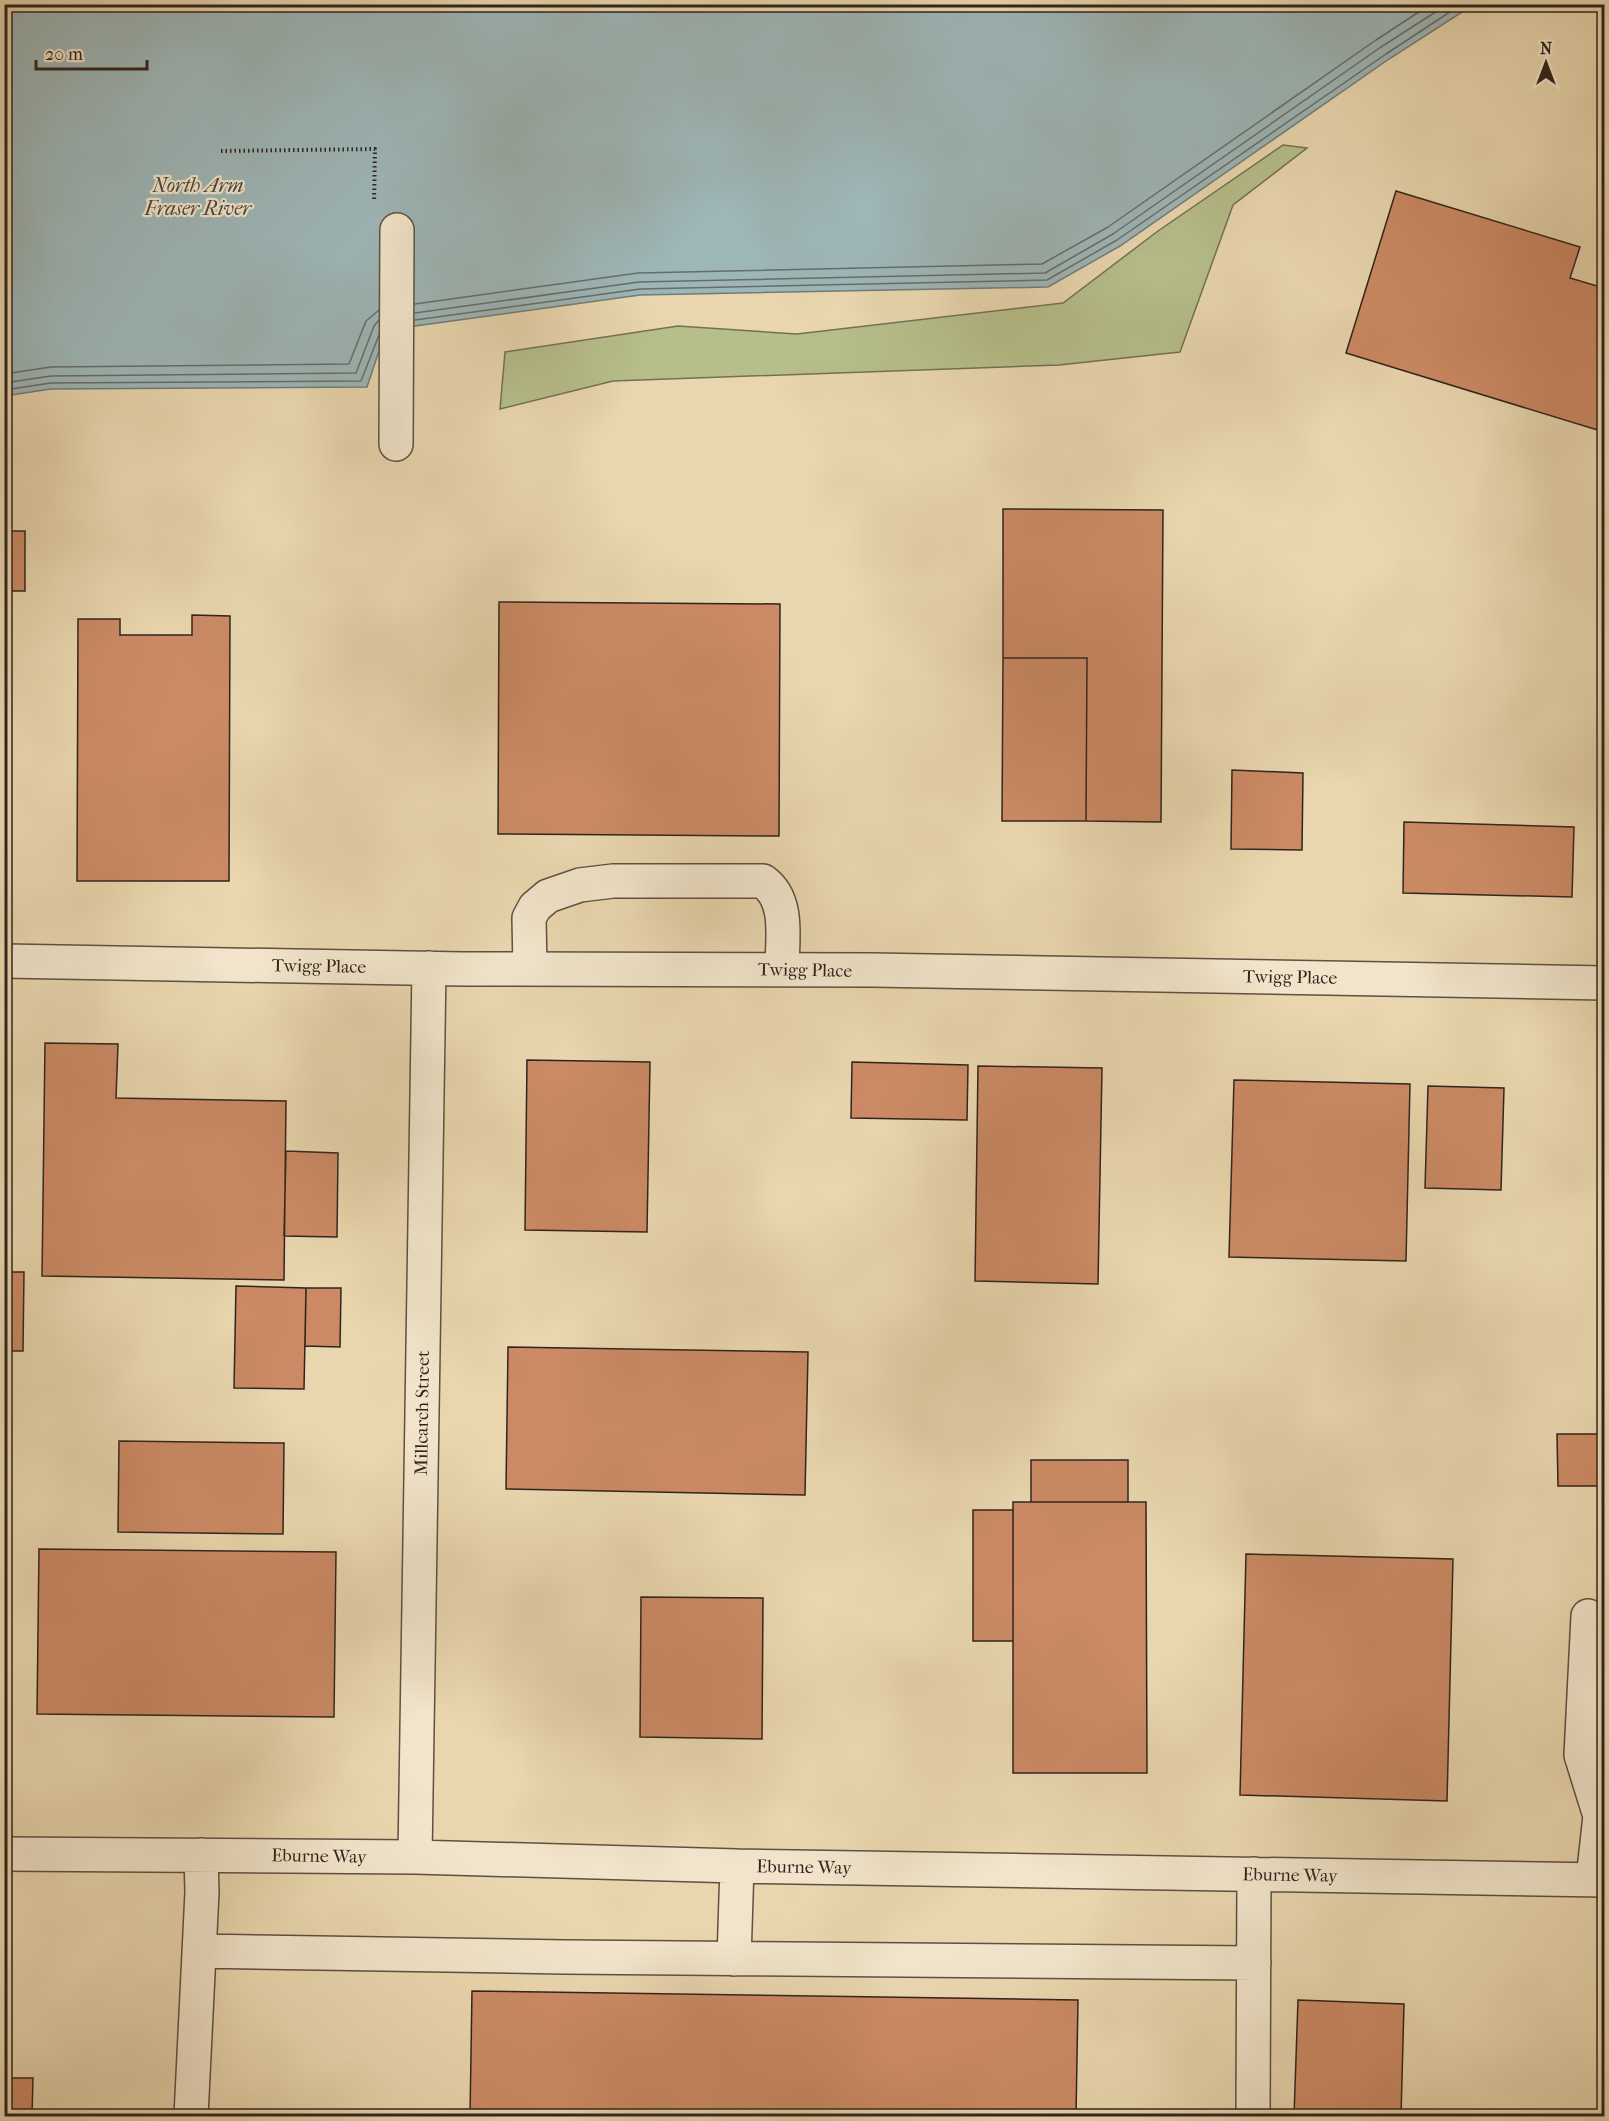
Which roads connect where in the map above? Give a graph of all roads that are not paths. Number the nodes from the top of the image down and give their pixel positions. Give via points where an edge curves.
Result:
1 (397, 230) dead end
2 (396, 444) dead end
3 (4, 961) edge
4 (429, 968) junction
5 (530, 969) junction
6 (782, 969) junction
7 (1605, 983) edge
8 (1587, 1616) dead end
9 (1602, 1816) edge
10 (4, 1854) edge
11 (201, 1855) junction
12 (415, 1857) junction
13 (737, 1866) junction
14 (1254, 1874) junction
15 (1599, 1880) edge
16 (199, 1951) junction
17 (734, 1959) junction
18 (1254, 1963) junction
19 (191, 2116) edge
20 (1253, 2116) edge

1 - 2 street
3 - 4 street, Twigg Place
4 - 5 street, Twigg Place
4 - 12 street, Millcarch Street
5 - 6 street, Twigg Place
5 - 6 street via 529,918 535,907 548,896 580,885 613,881 763,881 772,887 781,906
6 - 7 street, Twigg Place
8 - 9 street via 1581,1755
9 - 15 street
10 - 11 street, Eburne Way
11 - 12 street, Eburne Way
11 - 16 street
12 - 13 street, Eburne Way
13 - 14 street, Eburne Way
13 - 17 street
14 - 15 street, Eburne Way
14 - 18 street
16 - 17 street
16 - 19 street
17 - 18 street
18 - 20 street

